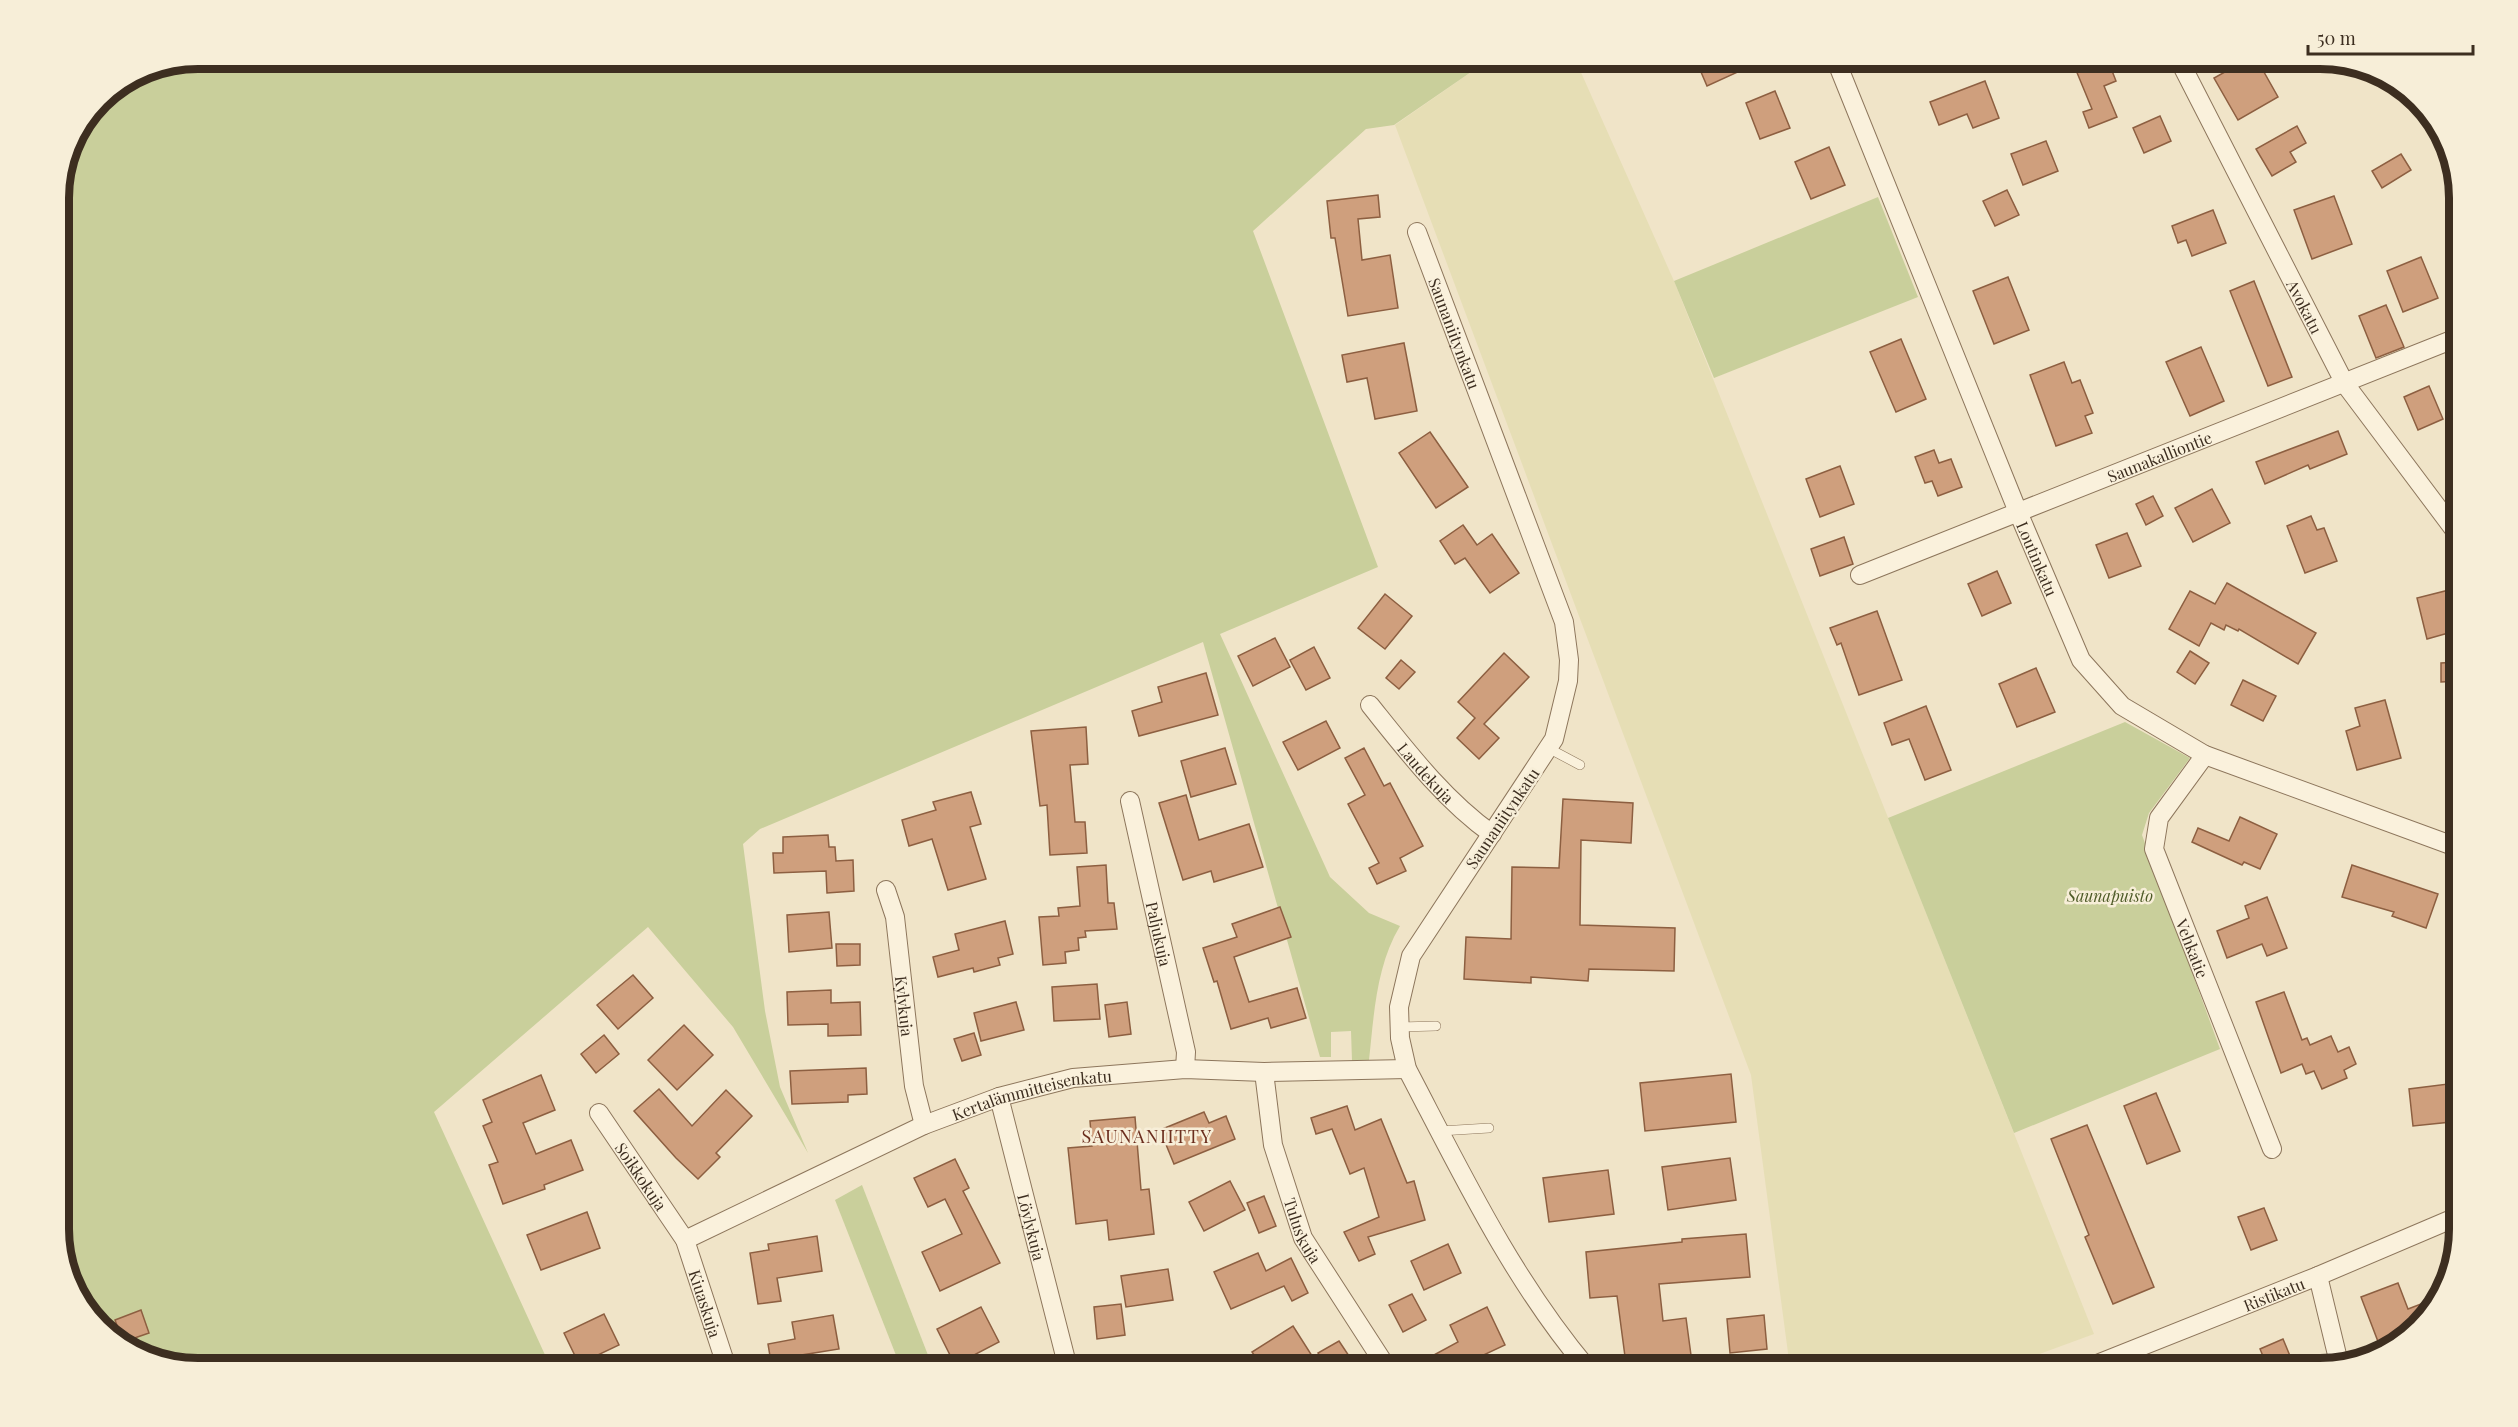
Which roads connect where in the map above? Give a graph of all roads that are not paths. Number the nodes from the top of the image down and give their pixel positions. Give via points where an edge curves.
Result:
1 (1839, 69) edge
2 (2184, 69) edge
3 (1417, 232) dead end
4 (2449, 341) edge
5 (2345, 384) junction
6 (2018, 512) junction
7 (2449, 523) edge
8 (1860, 575) dead end
9 (1370, 705) dead end
10 (1548, 748) junction
11 (2205, 755) junction
12 (1580, 765) dead end
13 (1130, 801) dead end
14 (1492, 834) junction
15 (2449, 844) edge
16 (886, 890) dead end
17 (1436, 1026) dead end
18 (1400, 1028) junction
19 (1185, 1069) junction
20 (1407, 1069) junction
21 (1264, 1072) junction
22 (999, 1097) junction
23 (599, 1113) dead end
24 (924, 1125) junction
25 (1489, 1128) dead end
26 (1440, 1131) junction
27 (2272, 1149) dead end
28 (2449, 1221) edge
29 (685, 1240) junction
30 (2318, 1276) junction
31 (1065, 1356) dead end
32 (2337, 1357) edge
33 (724, 1358) edge
34 (1381, 1358) edge
35 (1578, 1358) edge
36 (2112, 1358) edge

1 - 6 street, Loutinkatu
2 - 5 street, Avokatu
3 - 10 street, Saunaniitynkatu via 1564,622 1568,681 1554,739
4 - 5 street, Saunakalliontie
5 - 6 street, Saunakalliontie
5 - 7 street, Avokatu
6 - 8 street, Saunakalliontie
6 - 11 street, Loutinkatu via 2080,660 2122,706
9 - 14 street, Laudekuja via 1468,817
10 - 12 lane
10 - 14 street, Saunaniitynkatu
11 - 15 street, Loutinkatu
11 - 27 street, Vehkatie via 2159,818 2154,849
13 - 19 street, Paljukuja via 1186,1052
14 - 18 street, Saunaniitynkatu via 1411,956 1399,1007
16 - 24 street, Kylykuja via 895,917 914,1086
17 - 18 lane
18 - 20 street, Saunaniitynkatu
19 - 21 street, Kertalämmitteisenkatu
19 - 22 street, Kertalämmitteisenkatu via 1072,1078
20 - 21 street, Kertalämmitteisenkatu
20 - 26 street, Saunaniitynkatu
21 - 34 street, Tuluskuja via 1274,1145 1303,1238
22 - 24 street, Kertalämmitteisenkatu
22 - 31 street, Löylykuja
23 - 29 street, Soikkokuja
24 - 29 street, Kertalämmitteisenkatu
25 - 26 lane
26 - 35 street, Saunaniitynkatu via 1501,1244 1558,1334
28 - 30 street, Ristikatu
29 - 33 street, Kiuaskuja
30 - 32 street
30 - 36 street, Ristikatu

